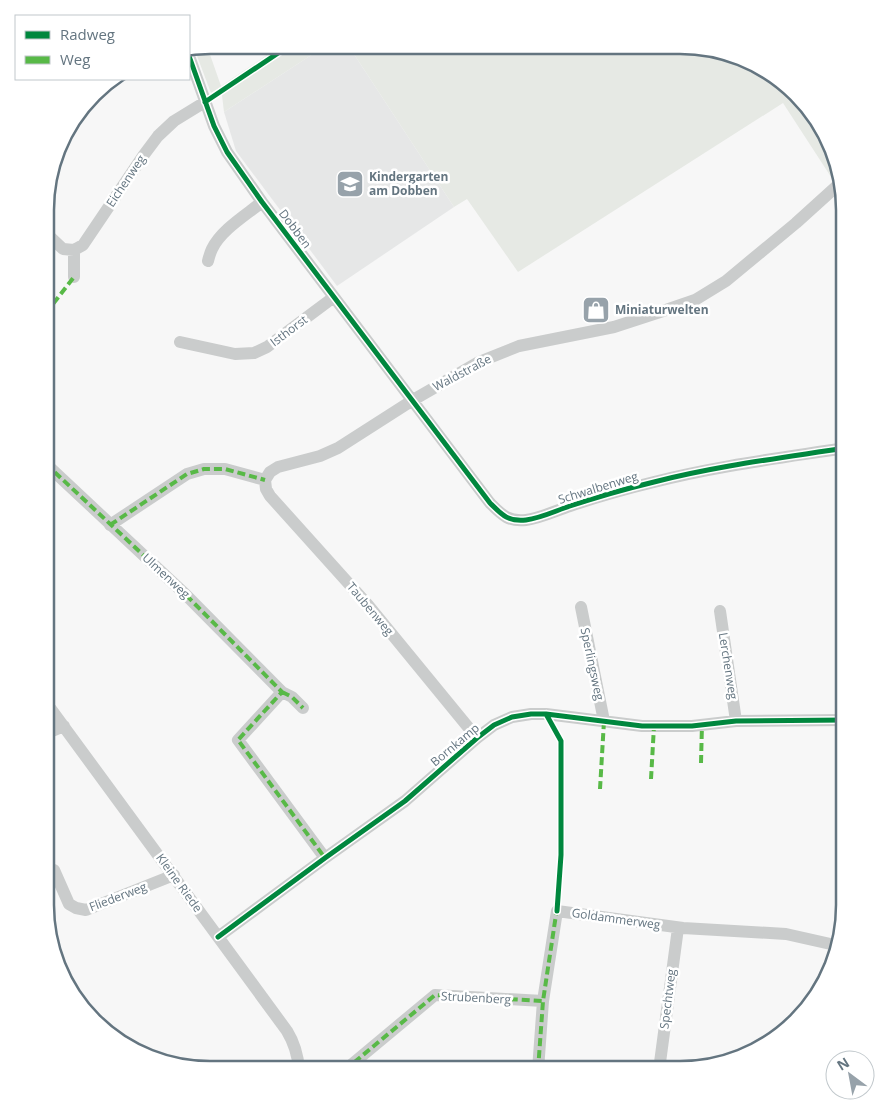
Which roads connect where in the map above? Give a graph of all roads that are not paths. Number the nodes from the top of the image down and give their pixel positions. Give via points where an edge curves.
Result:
1 (190, 59) edge
2 (206, 102) junction
3 (835, 188) edge
4 (262, 202) junction
5 (54, 240) edge
6 (74, 250) junction
7 (208, 261) dead end
8 (74, 277) dead end
9 (334, 297) junction
10 (180, 342) dead end
11 (413, 400) junction
12 (836, 449) edge
13 (54, 472) edge
14 (265, 480) junction
15 (110, 525) junction
16 (581, 607) dead end
17 (720, 611) dead end
18 (282, 692) junction
19 (303, 708) dead end
20 (54, 713) edge
21 (836, 720) edge
22 (604, 721) junction
23 (736, 721) junction
24 (64, 726) junction
25 (54, 730) edge
26 (477, 738) junction
27 (325, 858) junction
28 (54, 870) dead end
29 (174, 875) junction
30 (678, 928) junction
31 (218, 937) junction
32 (831, 944) edge
33 (543, 1001) junction
34 (298, 1061) edge
35 (356, 1061) edge
36 (539, 1061) edge
37 (660, 1061) edge

1 - 2 street, Dobben
2 - 4 street, Dobben via 227,152
2 - 6 street, Eichenweg via 174,121 158,136 83,245
3 - 11 street, Waldstraße via 726,281 695,300 614,326 519,346 479,362
4 - 7 street via 219,238
4 - 9 street, Dobben
5 - 6 street via 63,249
6 - 8 street
9 - 10 street, Isthorst via 267,347 254,352 235,354
9 - 11 street, Dobben
11 - 12 street, Schwalbenweg via 490,503 509,519 526,520 700,471
11 - 14 street, Waldstraße via 338,448 278,467
13 - 15 street, Ulmenweg
14 - 15 street via 225,469 204,469 187,474
14 - 26 street, Taubenweg via 270,496 368,605
15 - 18 street, Ulmenweg via 186,595
16 - 22 street, Sperlingsweg
17 - 23 street, Lerchenweg
18 - 19 street, Ulmenweg
18 - 27 street via 238,740
20 - 24 street, Kleine Riede
21 - 23 street, Bornkamp
22 - 23 street, Bornkamp via 642,726 692,726
22 - 26 street, Bornkamp via 531,714 512,717
24 - 25 street
24 - 29 street, Kleine Riede
26 - 27 street, Bornkamp via 405,801
27 - 31 street, Bornkamp
28 - 29 street, Fliederweg via 69,904 86,910
29 - 31 street, Kleine Riede
30 - 32 street, Goldammerweg via 786,934
30 - 33 street, Goldammerweg via 557,911
30 - 37 street, Spechtweg
31 - 34 street, Kleine Riede via 288,1031
33 - 35 street, Strubenberg via 435,996
33 - 36 street, Goldammerweg

